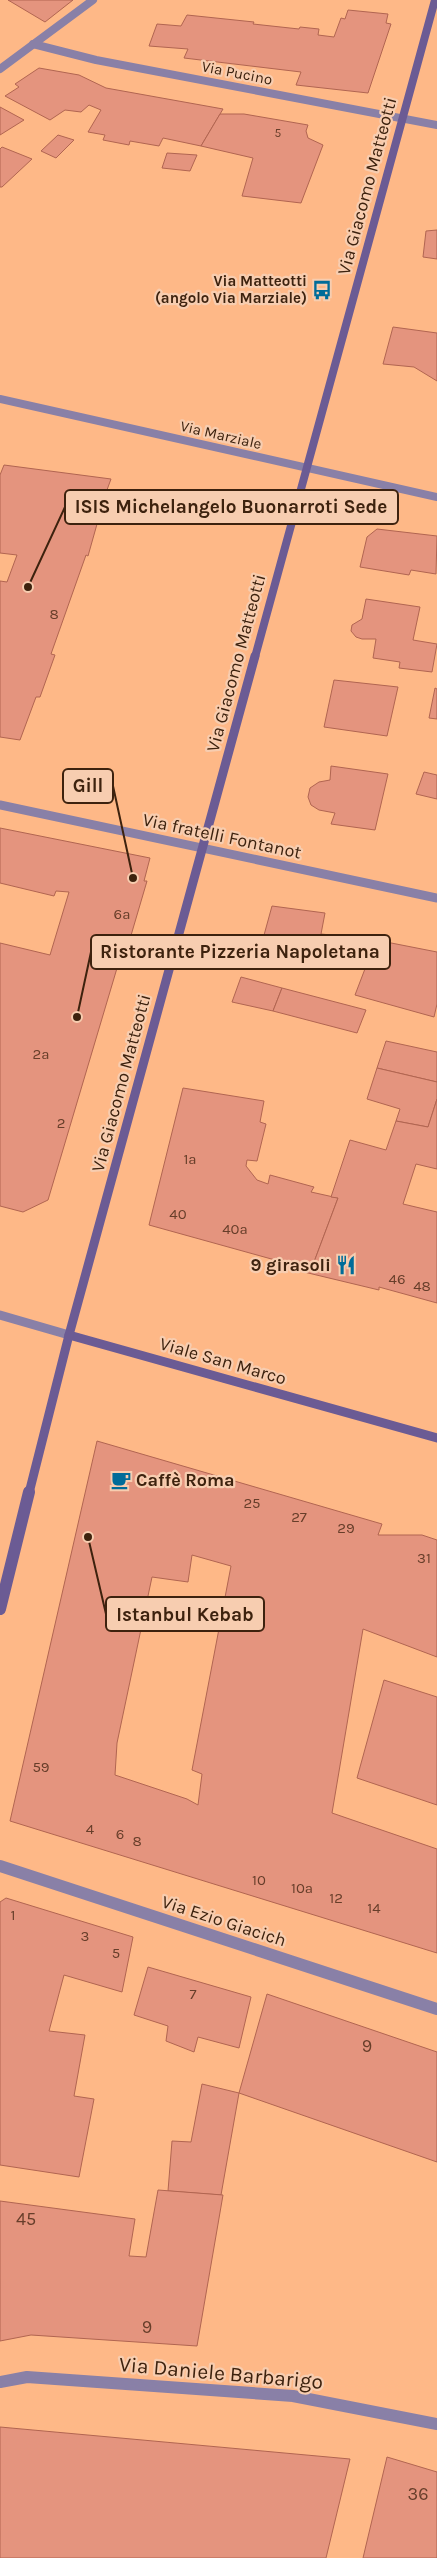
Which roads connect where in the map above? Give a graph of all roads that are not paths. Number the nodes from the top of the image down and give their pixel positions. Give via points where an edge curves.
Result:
1 (93, 0) edge
2 (435, 0) edge
3 (33, 44) junction
4 (0, 69) edge
5 (402, 118) junction
6 (437, 125) edge
7 (0, 399) edge
8 (306, 468) junction
9 (437, 497) edge
10 (0, 805) edge
11 (202, 849) junction
12 (437, 898) edge
13 (0, 1315) edge
14 (69, 1335) junction
15 (437, 1438) edge
16 (0, 1609) edge
17 (0, 1866) edge
18 (437, 2009) edge
19 (0, 2382) edge
20 (437, 2424) edge

1 - 3 street
2 - 5 main road, Via Giacomo Matteotti
3 - 4 street
3 - 5 street, Via Pucino via 96,60
5 - 6 street, Via Pucino
5 - 8 main road, Via Giacomo Matteotti
7 - 8 street, Via Marziale
8 - 9 street, Via Marziale
8 - 11 main road, Via Giacomo Matteotti
10 - 11 street, Via fratelli Fontanot
11 - 12 street, Via fratelli Fontanot
11 - 14 main road, Via Giacomo Matteotti
13 - 14 street, Viale San Marco
14 - 15 main road, Viale San Marco
14 - 16 main road, Via Giacomo Matteotti
17 - 18 street, Via Ezio Giacich
19 - 20 street, Via Daniele Barbarigo via 27,2377 293,2396

